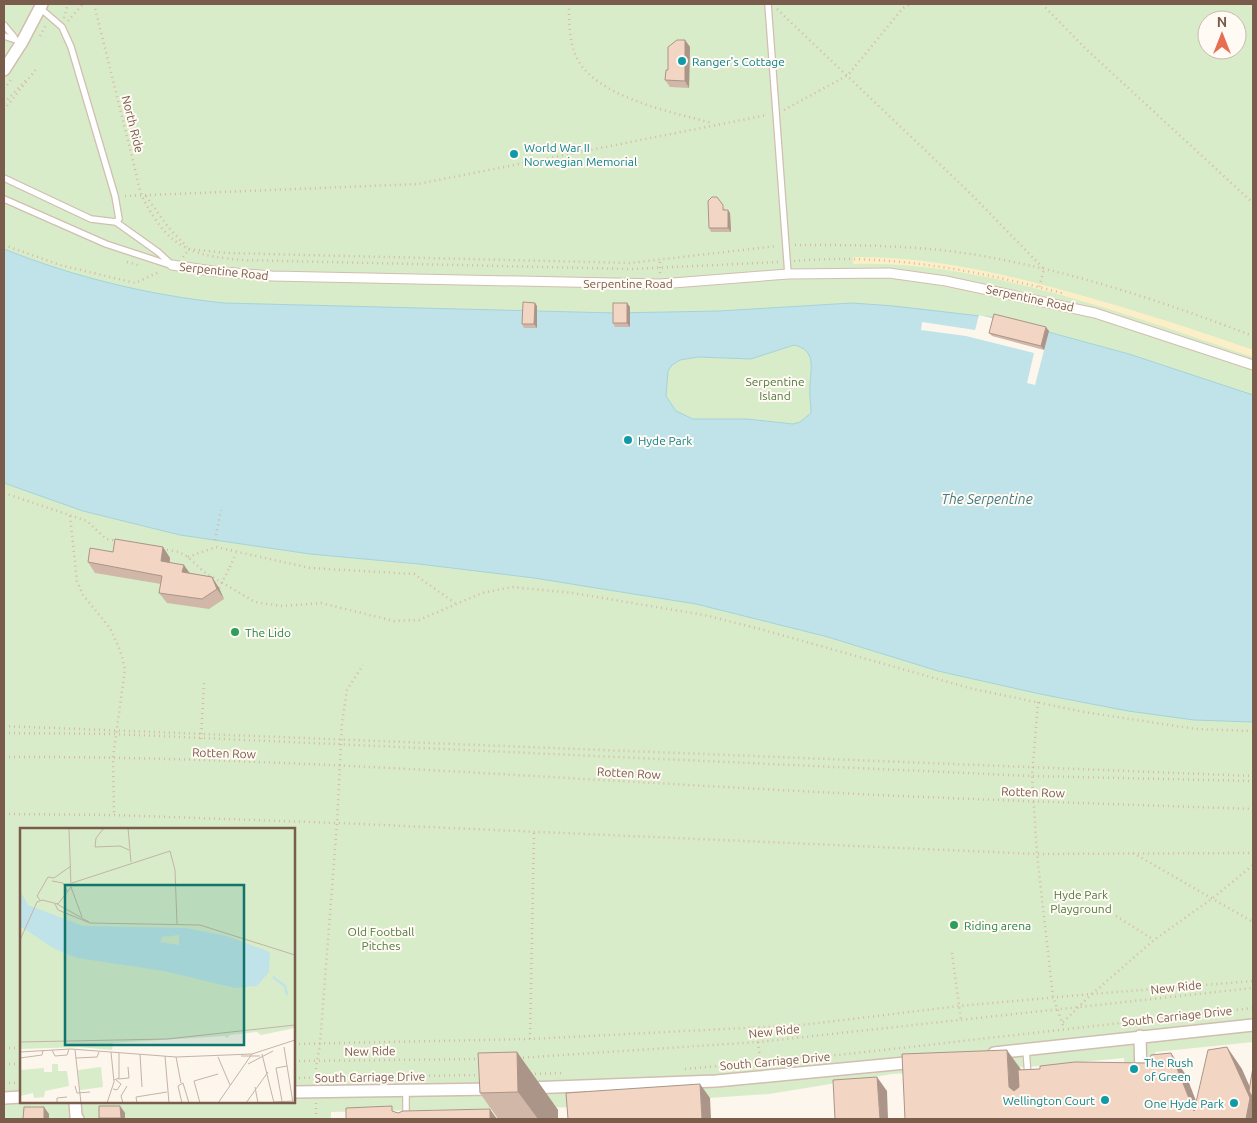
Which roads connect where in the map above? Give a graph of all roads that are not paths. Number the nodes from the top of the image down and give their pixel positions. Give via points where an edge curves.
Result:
1 (770, 4) edge
2 (41, 6) edge
3 (4, 25) edge
4 (4, 36) edge
5 (19, 41) junction
6 (4, 70) edge
7 (4, 178) edge
8 (4, 199) edge
9 (116, 222) junction
10 (172, 266) junction
11 (788, 274) junction
12 (1253, 365) edge
13 (1253, 1025) edge
14 (1140, 1036) junction
15 (1026, 1049) junction
16 (979, 1054) edge
17 (932, 1060) edge
18 (1140, 1076) edge
19 (1028, 1083) edge
20 (295, 1092) edge
21 (406, 1092) junction
22 (20, 1097) edge
23 (4, 1098) edge
24 (75, 1103) edge
25 (75, 1118) edge
26 (406, 1119) edge

1 - 11 lane
2 - 5 street
2 - 9 lane via 62,27 71,47 115,196 119,219
3 - 5 lane
4 - 5 lane
5 - 6 street
7 - 9 lane via 91,219
8 - 10 lane, Serpentine Road via 106,244
9 - 10 lane
10 - 11 street, Serpentine Road via 272,276 660,284
11 - 12 street, Serpentine Road via 890,273 1036,299 1095,313
13 - 14 street, South Carriage Drive
14 - 15 street, South Carriage Drive
14 - 18 street
15 - 16 street, South Carriage Drive
15 - 19 lane
17 - 21 street, South Carriage Drive via 716,1081
20 - 21 street, South Carriage Drive
21 - 26 lane
22 - 23 street
24 - 25 street

